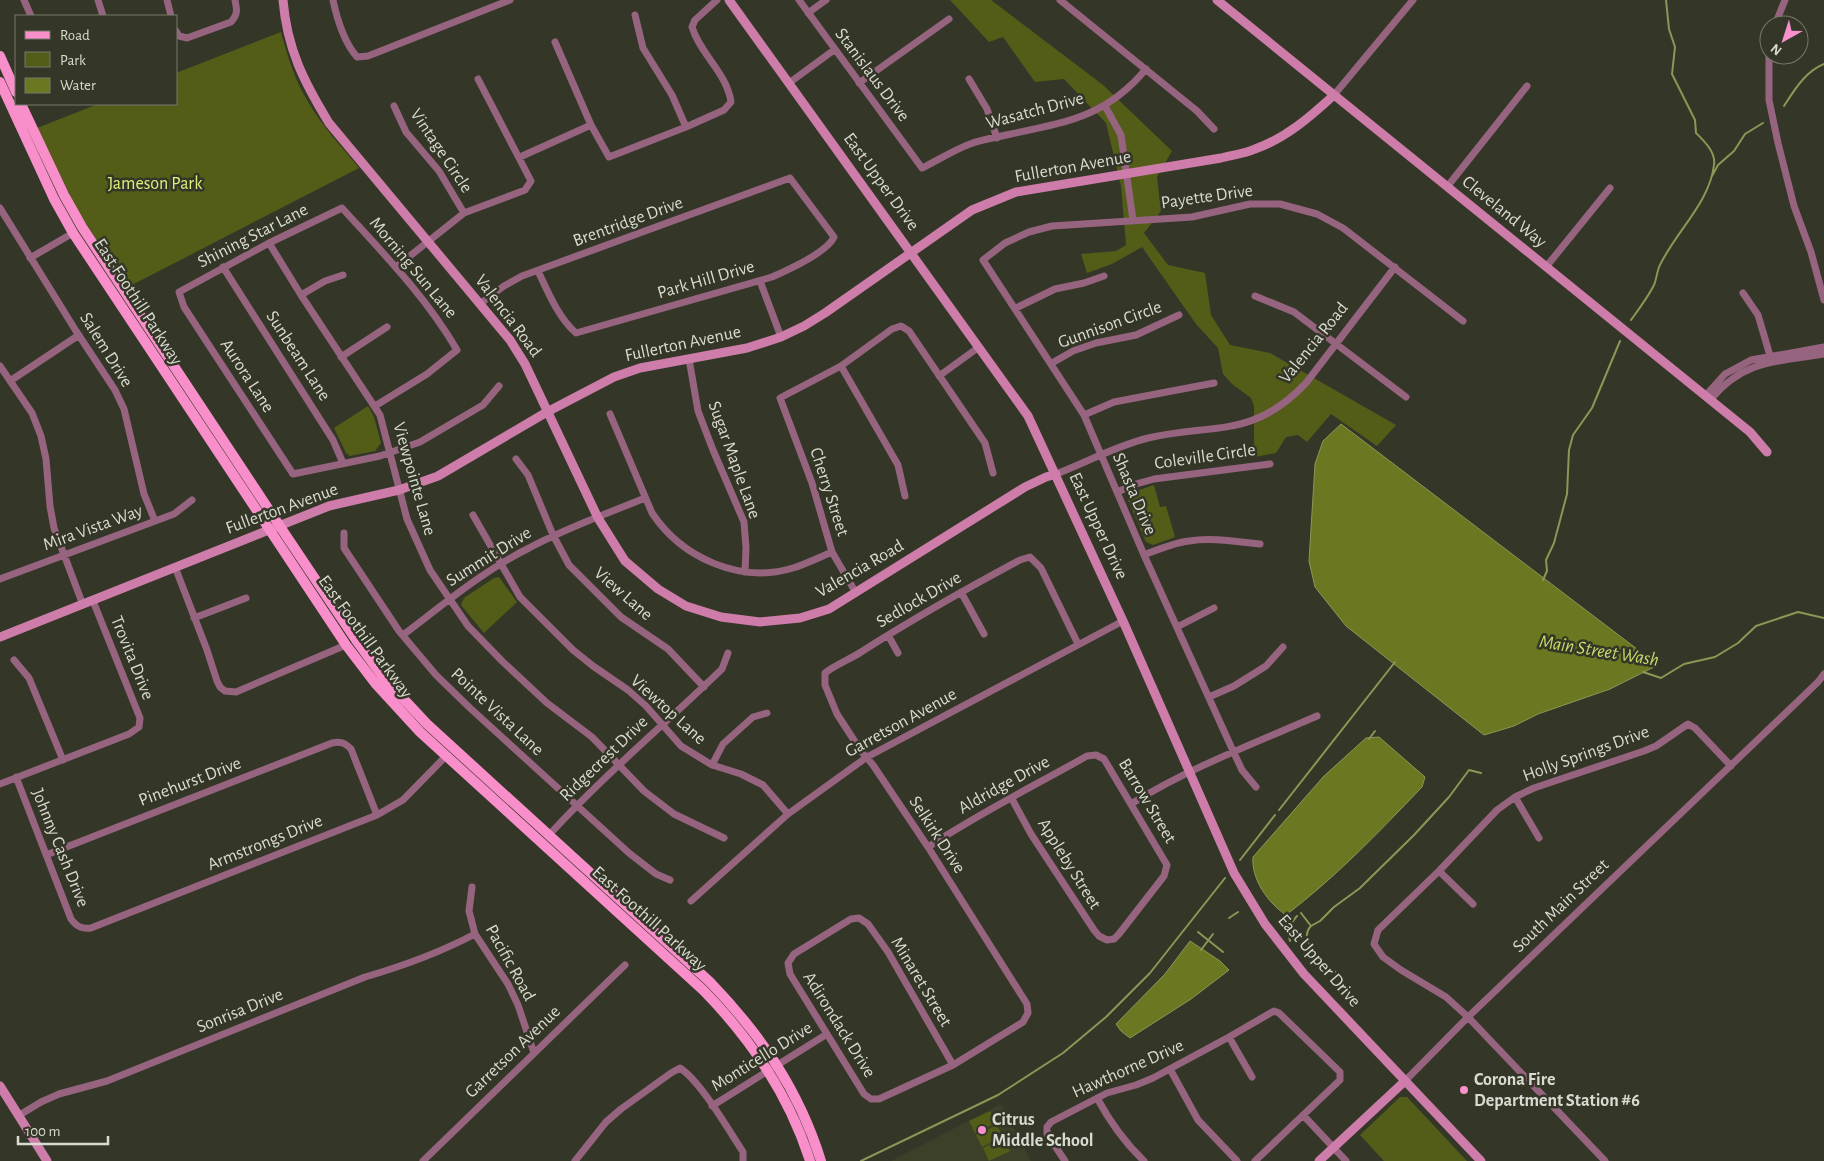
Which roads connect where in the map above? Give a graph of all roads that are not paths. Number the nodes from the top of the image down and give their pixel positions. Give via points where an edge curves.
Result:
1 (24, 0) edge
2 (98, 0) edge
3 (167, 0) edge
4 (235, 0) edge
5 (283, 0) edge
6 (333, 0) edge
7 (510, 0) edge
8 (717, 0) edge
9 (729, 0) edge
10 (799, 0) edge
11 (826, 0) edge
12 (1060, 0) edge
13 (1218, 0) edge
14 (1413, 0) edge
15 (1785, 0) edge
16 (808, 13) junction
17 (31, 15) edge
18 (102, 15) edge
19 (171, 15) edge
20 (1779, 15) edge
21 (635, 16) dead end
22 (949, 19) dead end
23 (178, 34) edge
24 (555, 42) dead end
25 (834, 50) junction
26 (0, 56) edge
27 (1769, 65) edge
28 (1146, 70) junction
29 (478, 79) dead end
30 (969, 79) dead end
31 (0, 82) edge
32 (789, 83) junction
33 (859, 83) junction
34 (1527, 86) dead end
35 (15, 90) edge
36 (1334, 95) junction
37 (22, 105) edge
38 (394, 106) dead end
39 (1105, 106) junction
40 (591, 125) junction
41 (686, 127) junction
42 (1214, 129) dead end
43 (997, 138) junction
44 (520, 156) junction
45 (922, 168) joint
46 (1127, 173) junction
47 (1447, 187) junction
48 (1610, 188) dead end
49 (0, 208) edge
50 (342, 208) joint
51 (464, 213) junction
52 (1133, 220) junction
53 (73, 233) junction
54 (834, 237) joint
55 (428, 241) junction
56 (269, 243) junction
57 (911, 252) junction
58 (30, 258) junction
59 (983, 260) joint
60 (223, 267) junction
61 (396, 267) junction
62 (1395, 267) junction
63 (1546, 267) junction
64 (538, 270) junction
65 (342, 275) dead end
66 (1104, 276) dead end
67 (760, 280) junction
68 (179, 292) joint
69 (1743, 293) dead end
70 (301, 295) junction
71 (1256, 296) dead end
72 (1824, 300) edge
73 (481, 303) junction
74 (1016, 308) junction
75 (1180, 315) dead end
76 (1463, 321) dead end
77 (387, 326) dead end
78 (79, 335) junction
79 (781, 337) junction
80 (1336, 343) junction
81 (979, 347) junction
82 (1824, 347) edge
83 (1824, 354) edge
84 (341, 357) junction
85 (689, 359) junction
86 (1771, 359) junction
87 (1052, 363) junction
88 (0, 366) edge
89 (841, 366) junction
90 (939, 376) junction
91 (10, 381) junction
92 (1214, 383) dead end
93 (499, 386) dead end
94 (1406, 397) dead end
95 (1708, 397) junction
96 (375, 406) junction
97 (548, 412) junction
98 (610, 414) dead end
99 (1084, 415) junction
100 (1766, 452) dead end
101 (389, 453) junction
102 (1101, 455) junction
103 (516, 459) dead end
104 (343, 463) junction
105 (1270, 464) dead end
106 (993, 473) dead end
107 (1056, 474) junction
108 (399, 490) junction
109 (1117, 492) junction
110 (905, 496) dead end
111 (645, 498) junction
112 (192, 500) dead end
113 (473, 515) dead end
114 (598, 518) junction
115 (155, 521) junction
116 (274, 527) junction
117 (344, 533) dead end
118 (553, 535) junction
119 (1260, 544) dead end
120 (832, 552) junction
121 (64, 554) junction
122 (1144, 555) junction
123 (500, 564) junction
124 (175, 567) junction
125 (745, 572) junction
126 (0, 579) edge
127 (961, 592) junction
128 (856, 593) junction
129 (246, 598) dead end
130 (450, 599) junction
131 (93, 600) junction
132 (83, 605) junction
133 (1214, 608) dead end
134 (194, 618) junction
135 (1123, 621) junction
136 (1177, 627) junction
137 (984, 634) dead end
138 (403, 635) junction
139 (888, 635) junction
140 (0, 637) edge
141 (1078, 644) junction
142 (346, 645) junction
143 (1283, 647) dead end
144 (728, 653) dead end
145 (898, 653) dead end
146 (14, 660) dead end
147 (825, 673) joint
148 (1824, 674) edge
149 (704, 687) junction
150 (1209, 697) junction
151 (768, 713) dead end
152 (1317, 716) dead end
153 (662, 725) junction
154 (1234, 753) junction
155 (1096, 755) joint
156 (446, 756) junction
157 (867, 757) junction
158 (62, 760) junction
159 (619, 765) junction
160 (712, 766) junction
161 (1731, 766) junction
162 (1190, 772) junction
163 (16, 777) junction
164 (0, 784) edge
165 (1256, 787) dead end
166 (1515, 797) junction
167 (1012, 798) junction
168 (1131, 804) junction
169 (576, 806) junction
170 (788, 814) junction
171 (377, 815) junction
172 (549, 835) junction
173 (724, 838) dead end
174 (1539, 838) dead end
175 (928, 846) junction
176 (46, 855) junction
177 (1167, 865) joint
178 (1439, 871) junction
179 (670, 880) dead end
180 (472, 887) dead end
181 (691, 901) dead end
182 (1473, 904) dead end
183 (859, 918) joint
184 (79, 927) joint
185 (475, 934) junction
186 (626, 965) dead end
187 (1468, 1017) junction
188 (827, 1034) junction
189 (1229, 1037) junction
190 (534, 1053) junction
191 (952, 1066) junction
192 (773, 1068) junction
193 (1170, 1068) junction
194 (1252, 1077) dead end
195 (1404, 1081) junction
196 (0, 1086) edge
197 (1097, 1098) junction
198 (712, 1106) junction
199 (1303, 1115) junction
200 (18, 1116) junction
201 (1333, 1148) junction
202 (744, 1160) edge
203 (47, 1161) edge
204 (422, 1161) edge
205 (575, 1161) edge
206 (810, 1161) edge
207 (821, 1161) edge
208 (1065, 1161) edge
209 (1144, 1161) edge
210 (1237, 1161) edge
211 (1255, 1161) edge
212 (1319, 1161) edge
213 (1346, 1161) edge
214 (1481, 1161) edge
215 (1605, 1161) edge

1 - 17 street
2 - 18 street
3 - 19 street
4 - 23 street via 236,17 231,22 187,38
5 - 55 main road, Valencia Road via 294,56 306,85 329,123
6 - 7 street via 350,50 357,57 368,56
8 - 41 street via 695,20 692,27 696,39 729,90 731,102 724,110
9 - 32 main road, East Upper Drive
10 - 16 street, Stanislaus Drive
11 - 16 street
12 - 28 street
13 - 36 main road, Cleveland Way
14 - 36 street
15 - 20 street
16 - 25 street, Stanislaus Drive
21 - 41 street via 643,48 672,95
22 - 33 street
24 - 40 street
25 - 32 street
25 - 33 street, Stanislaus Drive
26 - 35 main road
27 - 72 street via 1770,100 1778,143
28 - 39 street, Wasatch Drive
28 - 42 street
29 - 44 street
30 - 43 street via 987,109
31 - 53 main road, East Foothill Parkway
32 - 57 main road, East Upper Drive
33 - 45 street, Stanislaus Drive
34 - 47 street
36 - 46 main road, Fullerton Avenue via 1293,129 1253,150
36 - 47 main road, Cleveland Way
37 - 116 main road, East Foothill Parkway via 82,227
38 - 51 street, Vintage Circle via 406,132 439,171
39 - 43 street, Wasatch Drive via 1062,123
39 - 46 street via 1121,135
40 - 41 street via 609,157
40 - 44 street
43 - 45 street, Wasatch Drive via 971,144
44 - 51 street via 531,181 525,190
46 - 52 street
46 - 57 main road, Fullerton Avenue via 1016,192 972,210
47 - 63 main road, Cleveland Way
48 - 63 street
49 - 58 street, Salem Drive
50 - 56 street, Shining Star Lane
50 - 61 street, Morning Sun Lane
51 - 55 street
52 - 59 street, Payette Drive via 1052,226 1029,232 1005,243
52 - 62 street, Payette Drive via 1192,217 1250,204 1280,204 1317,214 1334,223
53 - 58 street
53 - 116 main road, East Foothill Parkway
54 - 64 street, Brentridge Drive via 790,178
54 - 67 street, Park Hill Drive via 831,243 794,267
55 - 61 street
55 - 73 main road, Valencia Road
56 - 60 street, Shining Star Lane
56 - 70 street, Viewpointe Lane
57 - 79 main road, Fullerton Avenue via 825,313
57 - 81 main road, East Upper Drive
58 - 78 street, Salem Drive
59 - 74 street, Shasta Drive
60 - 68 street, Shining Star Lane
60 - 104 street, Sunbeam Lane via 333,440
61 - 96 street, Morning Sun Lane via 457,350 427,374
62 - 76 street, Payette Drive
62 - 80 street, Valencia Road
63 - 95 main road, Cleveland Way
64 - 67 street, Park Hill Drive via 548,293 576,333
64 - 73 street, Brentridge Drive via 504,286
65 - 70 street
66 - 74 street via 1055,289
67 - 79 street
68 - 104 street, Aurora Lane via 184,307 293,474
69 - 86 street via 1758,314
70 - 84 street, Viewpointe Lane
71 - 80 street via 1294,312
73 - 97 main road, Valencia Road via 525,364
74 - 87 street, Shasta Drive
75 - 87 street, Gunnison Circle via 1136,335 1073,351
77 - 84 street
78 - 91 street
78 - 115 street, Salem Drive via 124,409 144,494
79 - 85 main road, Fullerton Avenue via 747,348
80 - 94 street
80 - 102 street, Valencia Road via 1294,395 1268,414 1233,426 1150,437
81 - 90 street
81 - 107 main road, East Upper Drive via 1028,416
82 - 86 street
83 - 86 street
84 - 96 street, Viewpointe Lane
85 - 97 main road, Fullerton Avenue via 640,368 614,377
85 - 125 street, Sugar Maple Lane via 698,411 744,522
86 - 95 street via 1739,373
87 - 99 street, Shasta Drive
88 - 91 street
89 - 90 street via 901,326 909,331
89 - 110 street via 898,465
89 - 120 street, Cherry Street via 780,398 812,483
90 - 106 street via 985,443
91 - 121 street via 32,413 41,436 54,528
92 - 99 street via 1114,402
93 - 101 street via 482,405 420,442
95 - 100 main road, Cleveland Way via 1750,432
96 - 101 street, Viewpointe Lane
97 - 108 main road, Fullerton Avenue via 438,476
97 - 114 main road, Valencia Road
98 - 111 street
99 - 102 street, Shasta Drive
101 - 104 street
101 - 108 street, Viewpointe Lane
102 - 107 street, Valencia Road
102 - 109 street, Shasta Drive
103 - 118 street, View Lane via 528,475
105 - 109 street, Coleville Circle via 1154,479
107 - 128 main road, Valencia Road via 1025,487
107 - 135 main road, East Upper Drive
108 - 116 main road, Fullerton Avenue via 329,506
108 - 130 street, Viewpointe Lane via 420,551
109 - 122 street, Shasta Drive
111 - 114 street, Summit Drive
111 - 125 street via 661,527 684,548 710,563
112 - 115 street, Mira Vista Way via 174,514
113 - 123 street, Viewtop Lane
114 - 118 street, Summit Drive
114 - 128 main road, Valencia Road via 625,561 658,589 686,606 721,617 760,622 800,618 829,610
115 - 121 street, Mira Vista Way
116 - 124 main road, Fullerton Avenue
116 - 142 main road, East Foothill Parkway
116 - 172 main road, East Foothill Parkway via 388,683 427,724
117 - 138 street, Pointe Vista Lane via 344,548
118 - 123 street, Summit Drive
118 - 149 street, View Lane via 569,565 621,618 668,649
119 - 122 street via 1190,540
120 - 125 street via 793,568
120 - 128 street, Cherry Street
121 - 126 street, Mira Vista Way
121 - 132 street
122 - 136 street, Shasta Drive
123 - 130 street, Summit Drive
123 - 153 street, Viewtop Lane via 520,598 573,650 646,706
124 - 131 main road, Fullerton Avenue
124 - 134 street
127 - 137 street
127 - 139 street, Sedlock Drive
127 - 141 street, Sedlock Drive via 1030,557 1041,568
129 - 134 street
130 - 138 street, Summit Drive
130 - 159 street, Viewpointe Lane via 468,626 502,661 547,703 592,737
131 - 132 main road, Fullerton Avenue
131 - 158 street, Trovita Drive via 140,718 139,727
132 - 140 main road, Fullerton Avenue
133 - 136 street
134 - 142 street via 217,681 220,687 231,693
135 - 141 street, Garretson Avenue
135 - 162 main road, East Upper Drive
136 - 150 street, Shasta Drive
138 - 169 street, Pointe Vista Lane via 449,688
139 - 145 street
139 - 147 street, Sedlock Drive
141 - 157 street, Garretson Avenue
142 - 156 main road, East Foothill Parkway via 397,708
143 - 150 street via 1266,666
144 - 149 street, Ridgecrest Drive via 722,669
146 - 158 street via 29,678
147 - 157 street, Selkirk Drive via 824,685 837,714
148 - 161 street, South Main Street
149 - 153 street, Ridgecrest Drive
150 - 154 street, Shasta Drive
151 - 160 street via 752,717 724,744
152 - 154 street
153 - 159 street, Ridgecrest Drive
153 - 160 street, Viewtop Lane via 681,746
154 - 162 street
154 - 165 street, Shasta Drive via 1242,770
155 - 167 street, Aldridge Drive via 1087,756
155 - 168 street, Barrow Street via 1104,759
156 - 171 street, Armstrongs Drive via 403,800
156 - 192 main road, East Foothill Parkway via 703,990
157 - 170 street, Garretson Avenue
157 - 175 street, Selkirk Drive
158 - 163 street
159 - 169 street, Ridgecrest Drive
159 - 173 street, Viewpointe Lane via 644,791 674,814
160 - 170 street, Viewtop Lane via 741,774 763,785
161 - 166 street, Holly Springs Drive via 1688,724 1656,746
161 - 187 street, South Main Street
162 - 168 street
162 - 195 main road, East Upper Drive via 1234,873 1265,924 1304,974
163 - 164 street
163 - 176 street, Johnny Cash Drive
166 - 174 street
166 - 178 street, Holly Springs Drive via 1497,810
167 - 175 street, Aldridge Drive via 963,823
167 - 177 street, Appleby Street via 1031,834 1094,930 1107,940 1120,934 1164,876
168 - 177 street, Barrow Street
169 - 172 street, Ridgecrest Drive
169 - 179 street, Pointe Vista Lane via 629,854
170 - 181 street, Garretson Avenue
171 - 176 street, Pinehurst Drive via 351,749 346,743 332,743
171 - 184 street, Armstrongs Drive via 91,928
172 - 192 main road, East Foothill Parkway via 710,982 755,1033
175 - 191 street, Selkirk Drive via 1027,1004 1028,1013 1023,1022
176 - 184 street, Johnny Cash Drive via 71,919
178 - 182 street
178 - 187 street, Holly Springs Drive via 1378,930 1374,944 1383,957 1446,997
180 - 185 street, Pacific Road via 469,910
183 - 188 street, Adirondack Drive via 851,919 794,954 788,963 790,974
183 - 191 street, Minaret Street via 868,924 888,952
185 - 190 street, Pacific Road via 508,984
185 - 200 street, Sonrisa Drive via 405,965 365,977 107,1081 59,1094
186 - 190 street, Garretson Avenue
187 - 195 street, South Main Street
187 - 215 street
188 - 191 street, Adirondack Drive via 864,1094 871,1099 880,1099
188 - 192 street, Monticello Drive
189 - 193 street, Hawthorne Drive
189 - 194 street
189 - 199 street, Hawthorne Drive via 1274,1011 1340,1072 1340,1080
190 - 204 street, Garretson Avenue
192 - 198 street, Monticello Drive
192 - 206 main road, East Foothill Parkway
192 - 207 main road, East Foothill Parkway via 797,1100
193 - 197 street, Hawthorne Drive via 1136,1085
193 - 210 street via 1198,1120
195 - 201 main road, South Main Street
195 - 214 main road, East Upper Drive
196 - 200 main road
197 - 208 street, Hawthorne Drive via 1047,1127 1047,1134
197 - 209 street via 1122,1139
198 - 202 street via 743,1152
198 - 205 street via 689,1074 680,1068 620,1109 591,1138
199 - 201 street
199 - 211 street
200 - 203 main road
201 - 212 main road, South Main Street
201 - 213 street

